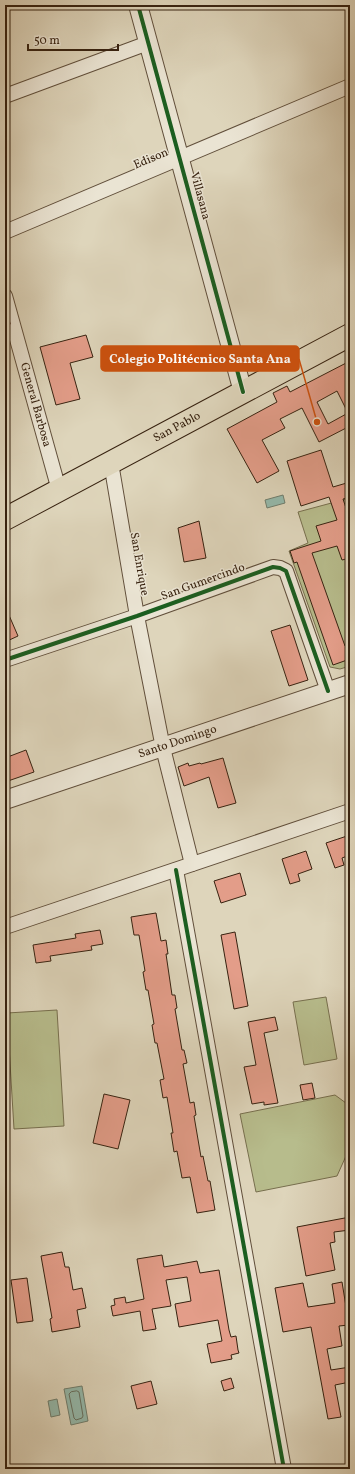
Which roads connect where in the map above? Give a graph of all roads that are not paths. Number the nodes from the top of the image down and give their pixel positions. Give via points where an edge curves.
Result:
1 (138, 5) edge
2 (148, 43) junction
3 (350, 86) edge
4 (5, 96) edge
5 (179, 158) junction
6 (5, 232) edge
7 (5, 296) edge
8 (9, 324) edge
9 (350, 335) edge
10 (243, 392) junction
11 (110, 463) junction
12 (59, 490) junction
13 (5, 520) edge
14 (138, 616) junction
15 (5, 660) edge
16 (350, 684) edge
17 (328, 691) junction
18 (163, 748) junction
19 (5, 800) edge
20 (350, 812) edge
21 (192, 864) junction
22 (176, 870) junction
23 (5, 927) edge
24 (284, 1469) edge

1 - 2 street, Villasana
2 - 4 street
2 - 5 street, Villasana
3 - 5 street, Edison
5 - 6 street, Edison
5 - 10 street, Villasana
7 - 8 street, General Barbosa
8 - 12 street, General Barbosa
9 - 10 main road, San Pablo
10 - 11 main road, San Pablo
11 - 12 main road, San Pablo
11 - 14 street, San Enrique
12 - 13 main road, San Pablo
14 - 15 street, San Gumercindo
14 - 17 street, San Gumercindo via 273,567 280,568 286,571
14 - 18 street, San Enrique
16 - 17 street, Santo Domingo
17 - 18 street, Santo Domingo
18 - 19 street, Santo Domingo
18 - 21 street, San Enrique
20 - 21 street
21 - 22 street
22 - 23 street
22 - 24 street

